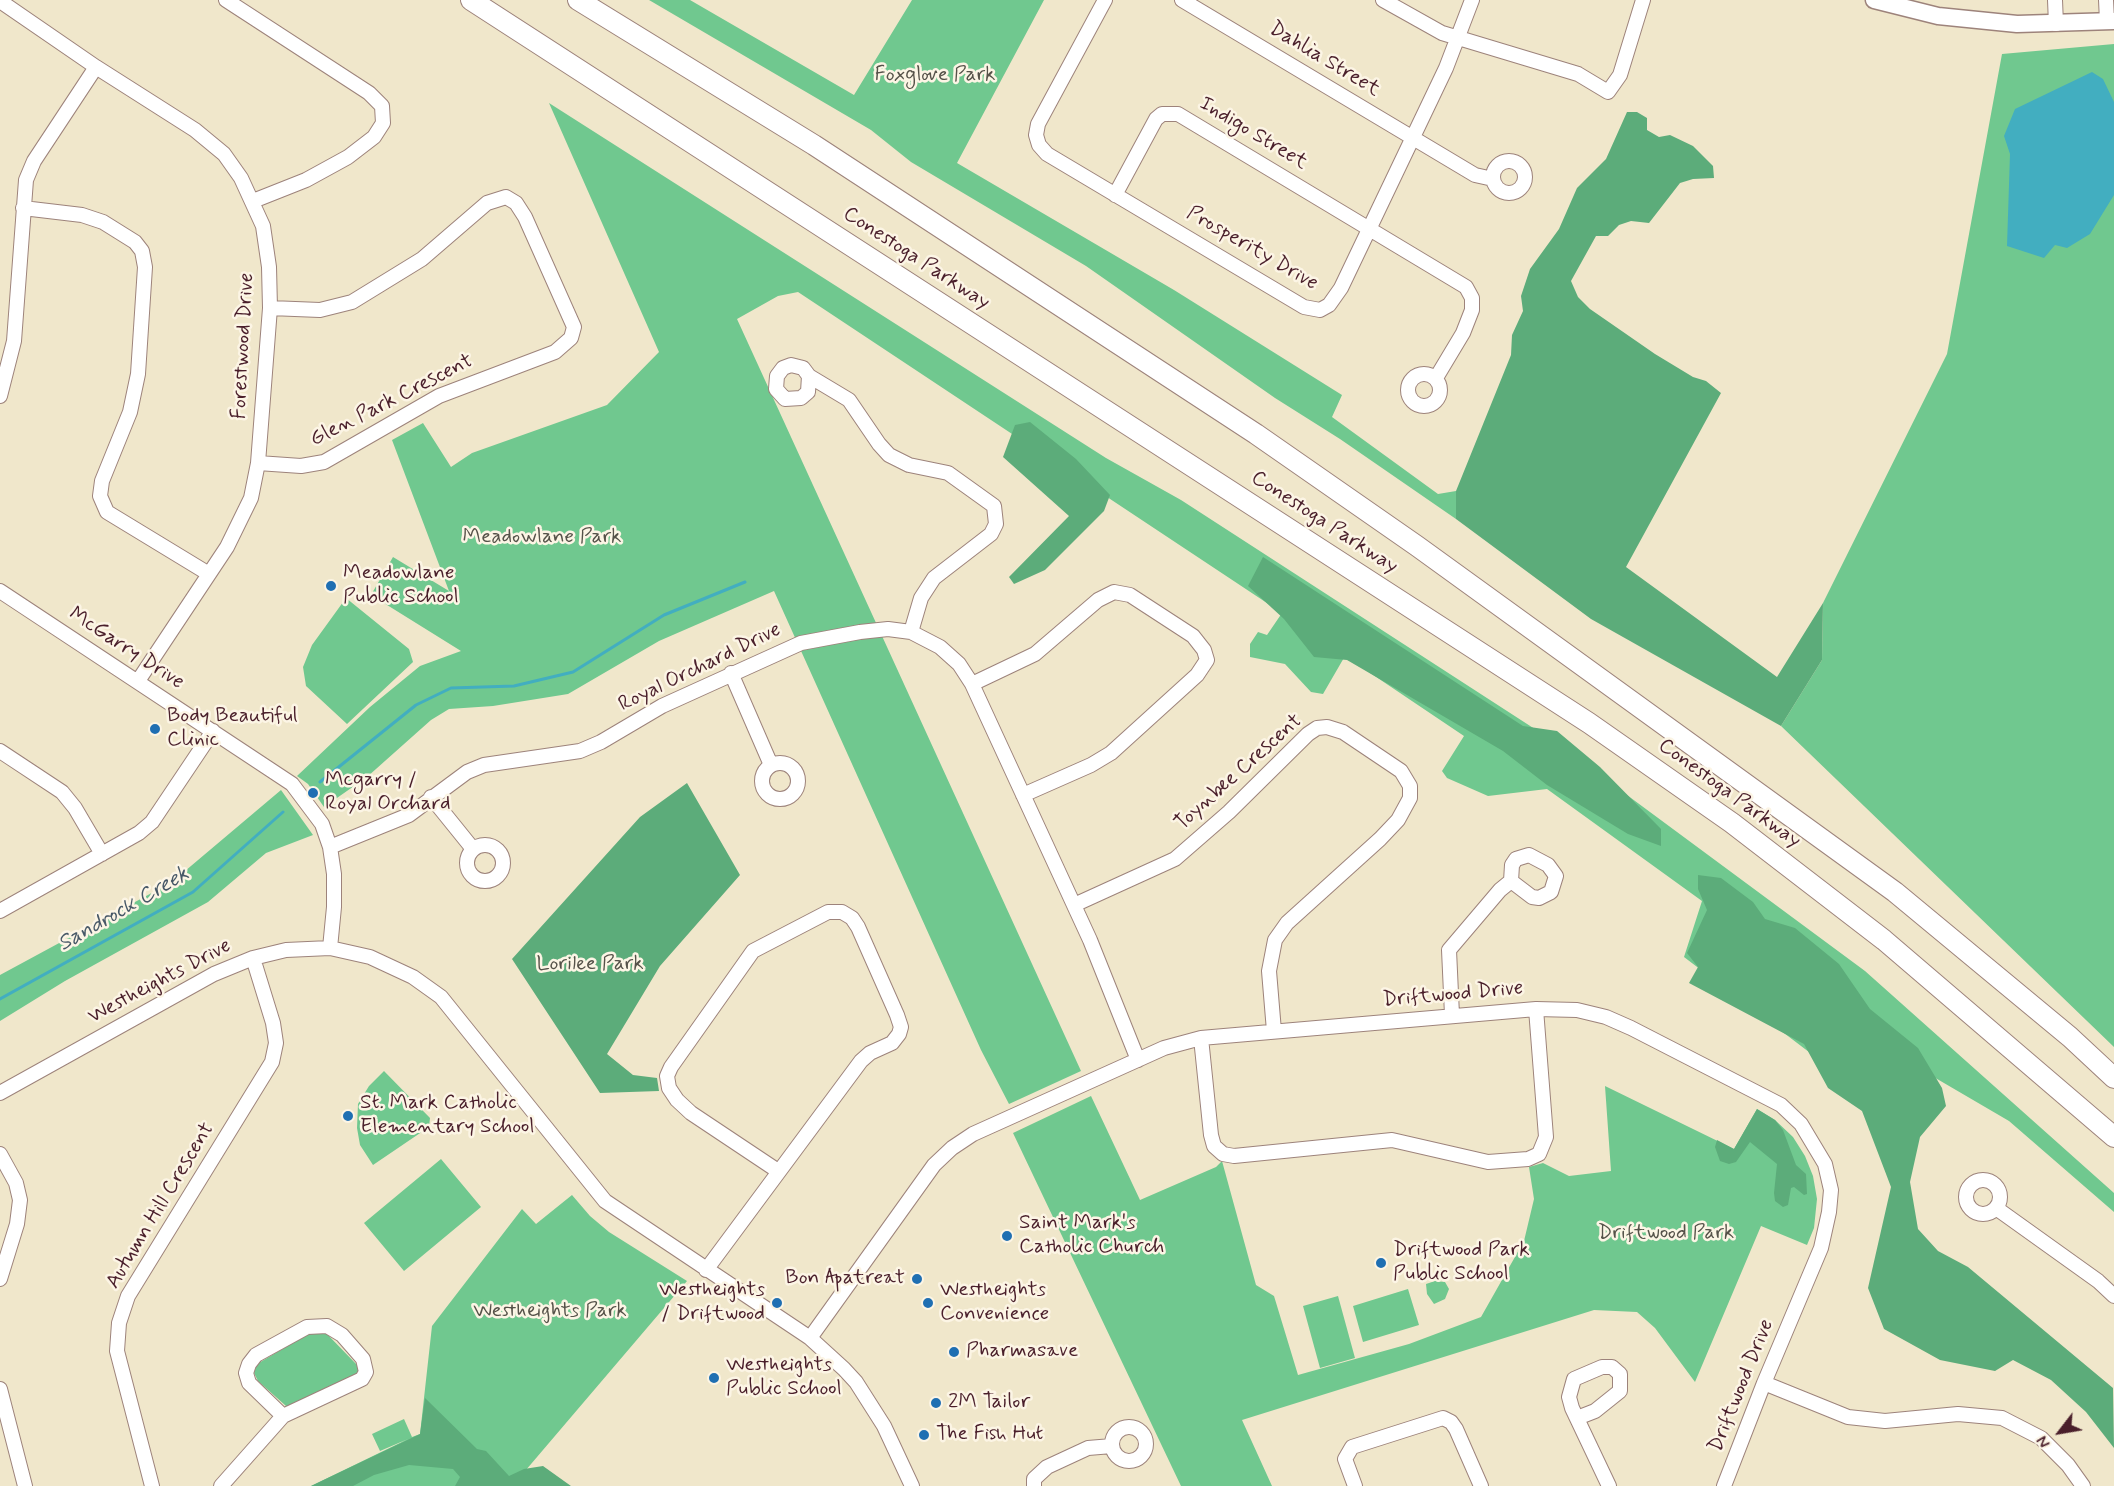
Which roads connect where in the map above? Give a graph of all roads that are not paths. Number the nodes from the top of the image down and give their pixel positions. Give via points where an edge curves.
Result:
1 (226, 0) edge
2 (471, 0) edge
3 (578, 0) edge
4 (1105, 0) edge
5 (1182, 0) edge
6 (1383, 0) edge
7 (1472, 0) edge
8 (1643, 0) edge
9 (1874, 0) edge
10 (2055, 0) edge
11 (2106, 0) edge
12 (0, 1) edge
13 (2110, 21) edge
14 (2056, 24) junction
15 (1458, 36) junction
16 (96, 67) junction
17 (1414, 139) junction
18 (1493, 179) dead end
19 (1115, 195) junction
20 (253, 201) junction
21 (23, 208) junction
22 (1369, 229) junction
23 (270, 308) junction
24 (809, 376) dead end
25 (1436, 378) dead end
26 (0, 396) edge
27 (258, 463) junction
28 (209, 574) junction
29 (0, 591) edge
30 (911, 632) junction
31 (731, 673) junction
32 (138, 681) junction
33 (972, 684) junction
34 (213, 731) junction
35 (0, 751) edge
36 (771, 765) dead end
37 (1023, 795) junction
38 (431, 797) junction
39 (330, 847) junction
40 (473, 849) dead end
41 (102, 854) junction
42 (1511, 881) dead end
43 (1074, 905) junction
44 (0, 911) edge
45 (330, 948) junction
46 (253, 957) junction
47 (1536, 1009) junction
48 (1452, 1016) junction
49 (1274, 1031) junction
50 (1201, 1038) junction
51 (1138, 1060) junction
52 (2114, 1078) edge
53 (0, 1093) edge
54 (2114, 1137) edge
55 (0, 1154) edge
56 (778, 1171) junction
57 (1996, 1208) dead end
58 (706, 1270) junction
59 (0, 1279) edge
60 (2114, 1296) edge
61 (810, 1338) junction
62 (1764, 1383) junction
63 (0, 1389) edge
64 (283, 1416) junction
65 (1577, 1418) dead end
66 (1112, 1446) dead end
67 (25, 1486) edge
68 (152, 1486) edge
69 (221, 1486) edge
70 (912, 1486) edge
71 (1034, 1486) edge
72 (1355, 1486) edge
73 (1481, 1486) edge
74 (1609, 1486) edge
75 (1724, 1486) edge
76 (2083, 1486) edge

1 - 20 street via 369,93 382,106 383,123 374,137 348,157 306,180
2 - 54 highway, Conestoga Parkway via 1589,723 1732,823 1884,940
3 - 52 highway, Conestoga Parkway via 834,158 1256,434 1388,526 1895,892
4 - 19 street, Prosperity Drive via 1035,135 1047,154
5 - 17 street, Dahlia Street
6 - 15 street via 1426,25
7 - 15 street, Prosperity Drive
8 - 15 street via 1620,75 1608,92 1578,74
9 - 14 main road via 1938,16
10 - 14 street
11 - 13 street
12 - 16 street, Forestwood Drive
13 - 14 main road
15 - 17 street, Prosperity Drive
16 - 20 street, Forestwood Drive via 210,142 224,154
16 - 21 street via 34,161 26,180
17 - 18 street, Dahlia Street via 1475,175
17 - 22 street, Prosperity Drive
19 - 22 street, Prosperity Drive via 1311,309 1320,310 1336,297
19 - 22 street, Indigo Street via 1156,119 1162,114 1178,114
20 - 23 street, Forestwood Drive via 269,267
21 - 26 street via 14,341
21 - 28 street via 82,215 103,222 142,250 145,267 138,374 130,412 100,496 107,512
22 - 25 street, Indigo Street via 1459,282 1470,293 1473,303 1469,318
23 - 27 street, Forestwood Drive
23 - 27 street, Glen Park Crescent via 320,310 352,302 423,260 488,203 506,197 516,203 525,217 574,327 571,338 555,352 439,396 324,462 301,466
24 - 30 street via 849,399 890,455 909,465 948,473 994,506 996,524 991,534 934,578 921,598
27 - 28 street, Forestwood Drive via 245,513
28 - 32 street, Forestwood Drive
29 - 32 street, McGarry Drive
30 - 31 street, Royal Orchard Drive via 888,629 801,643
30 - 33 street, Royal Orchard Drive via 940,647 959,664
31 - 36 street
31 - 38 street, Royal Orchard Drive via 580,751 484,765 466,772
32 - 34 street, McGarry Drive
33 - 37 street, Royal Orchard Drive
33 - 37 street via 1035,654 1098,600 1114,592 1131,595 1193,636 1204,650 1207,660 1197,675 1112,753
34 - 39 street, McGarry Drive via 292,784 322,824
34 - 41 street via 152,822
35 - 41 street via 62,792
37 - 43 street, Royal Orchard Drive
38 - 39 street, Royal Orchard Drive via 394,822
38 - 40 street
39 - 45 street, McGarry Drive via 334,873
41 - 44 street
42 - 48 street via 1449,950
43 - 49 street, Toynbee Crescent via 1175,859 1317,728 1343,732 1401,771 1410,786 1410,798 1398,820 1380,839 1287,923 1275,940 1269,971
43 - 51 street, Royal Orchard Drive
45 - 46 street, Westheights Drive via 286,950
45 - 58 street, Westheights Drive via 370,957 413,977 441,997 605,1201
46 - 53 street, Westheights Drive via 214,974
46 - 68 street, Autumn Hill Crescent via 273,1023 276,1043 272,1062 128,1296 119,1323 117,1351
47 - 48 street, Driftwood Drive
47 - 50 street via 1546,1137 1539,1154 1528,1159 1488,1162 1392,1140 1223,1154 1214,1146 1211,1135
47 - 62 street, Driftwood Drive via 1590,1012 1631,1028 1765,1095 1788,1111 1812,1138 1825,1164 1831,1190 1829,1212 1821,1248
48 - 49 street, Driftwood Drive
49 - 50 street, Driftwood Drive
50 - 51 street, Driftwood Drive
51 - 61 street, Driftwood Drive via 973,1134 952,1148 934,1165
55 - 59 street via 16,1183 20,1200
56 - 56 street via 865,1056 892,1043 901,1027 858,927 842,912 828,912 753,951 667,1076 669,1088 691,1113
56 - 58 street
57 - 60 street
58 - 61 street, Westheights Drive
61 - 70 street, Westheights Drive via 856,1382 885,1426
62 - 75 street, Driftwood Drive
62 - 76 street via 1848,1417 1885,1421 1958,1414 2002,1418 2041,1438
63 - 67 street
64 - 64 street via 362,1379 366,1372 363,1359 342,1335 327,1326 307,1327 256,1355 249,1364 249,1383
64 - 69 street
65 - 74 street
66 - 71 street via 1088,1448 1047,1467 1035,1479
72 - 73 street via 1346,1459 1352,1447 1443,1418 1456,1429

